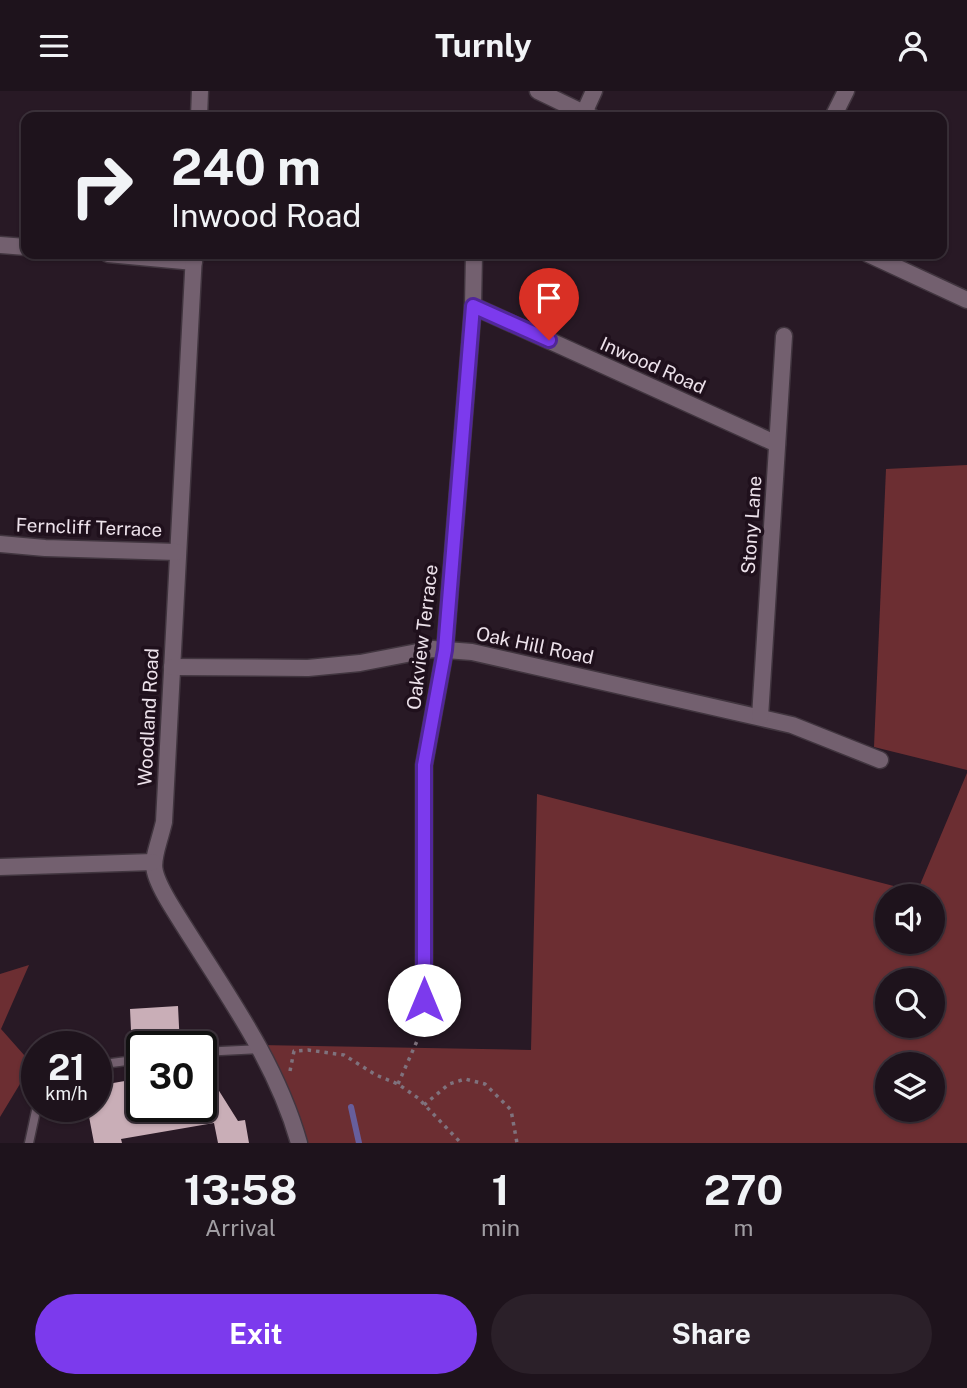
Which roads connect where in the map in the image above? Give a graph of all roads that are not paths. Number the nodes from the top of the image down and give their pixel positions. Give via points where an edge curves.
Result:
1 (200, 91) edge
2 (538, 91) edge
3 (594, 91) edge
4 (846, 91) edge
5 (199, 112) edge
6 (582, 112) edge
7 (589, 112) edge
8 (836, 112) edge
9 (0, 246) edge
10 (21, 247) edge
11 (194, 259) edge
12 (474, 259) edge
13 (879, 259) edge
14 (967, 300) edge
15 (473, 306) junction
16 (784, 336) dead end
17 (777, 444) junction
18 (0, 544) edge
19 (177, 552) junction
20 (445, 650) junction
21 (172, 667) junction
22 (760, 717) junction
23 (880, 760) dead end
24 (153, 862) junction
25 (0, 867) edge
26 (424, 1025) road end
27 (261, 1049) junction
28 (217, 1051) edge
29 (34, 1122) edge
30 (29, 1143) edge
31 (299, 1143) edge

1 - 5 street
2 - 6 street
3 - 7 street
4 - 8 street
9 - 10 street
11 - 19 street, Woodland Road
12 - 15 street, Oakview Terrace
13 - 14 street
15 - 17 street, Inwood Road
15 - 20 street, Oakview Terrace
16 - 17 street, Stony Lane
17 - 22 street, Stony Lane
18 - 19 street, Ferncliff Terrace
19 - 21 street, Woodland Road
20 - 21 street, Oak Hill Road via 308,668
20 - 22 street, Oak Hill Road via 472,652
20 - 26 street, Oakview Terrace via 424,765
21 - 24 street, Woodland Road via 164,822
22 - 23 street, Oak Hill Road
24 - 25 street
24 - 27 street via 165,896
27 - 28 lane
27 - 31 street
29 - 30 lane

